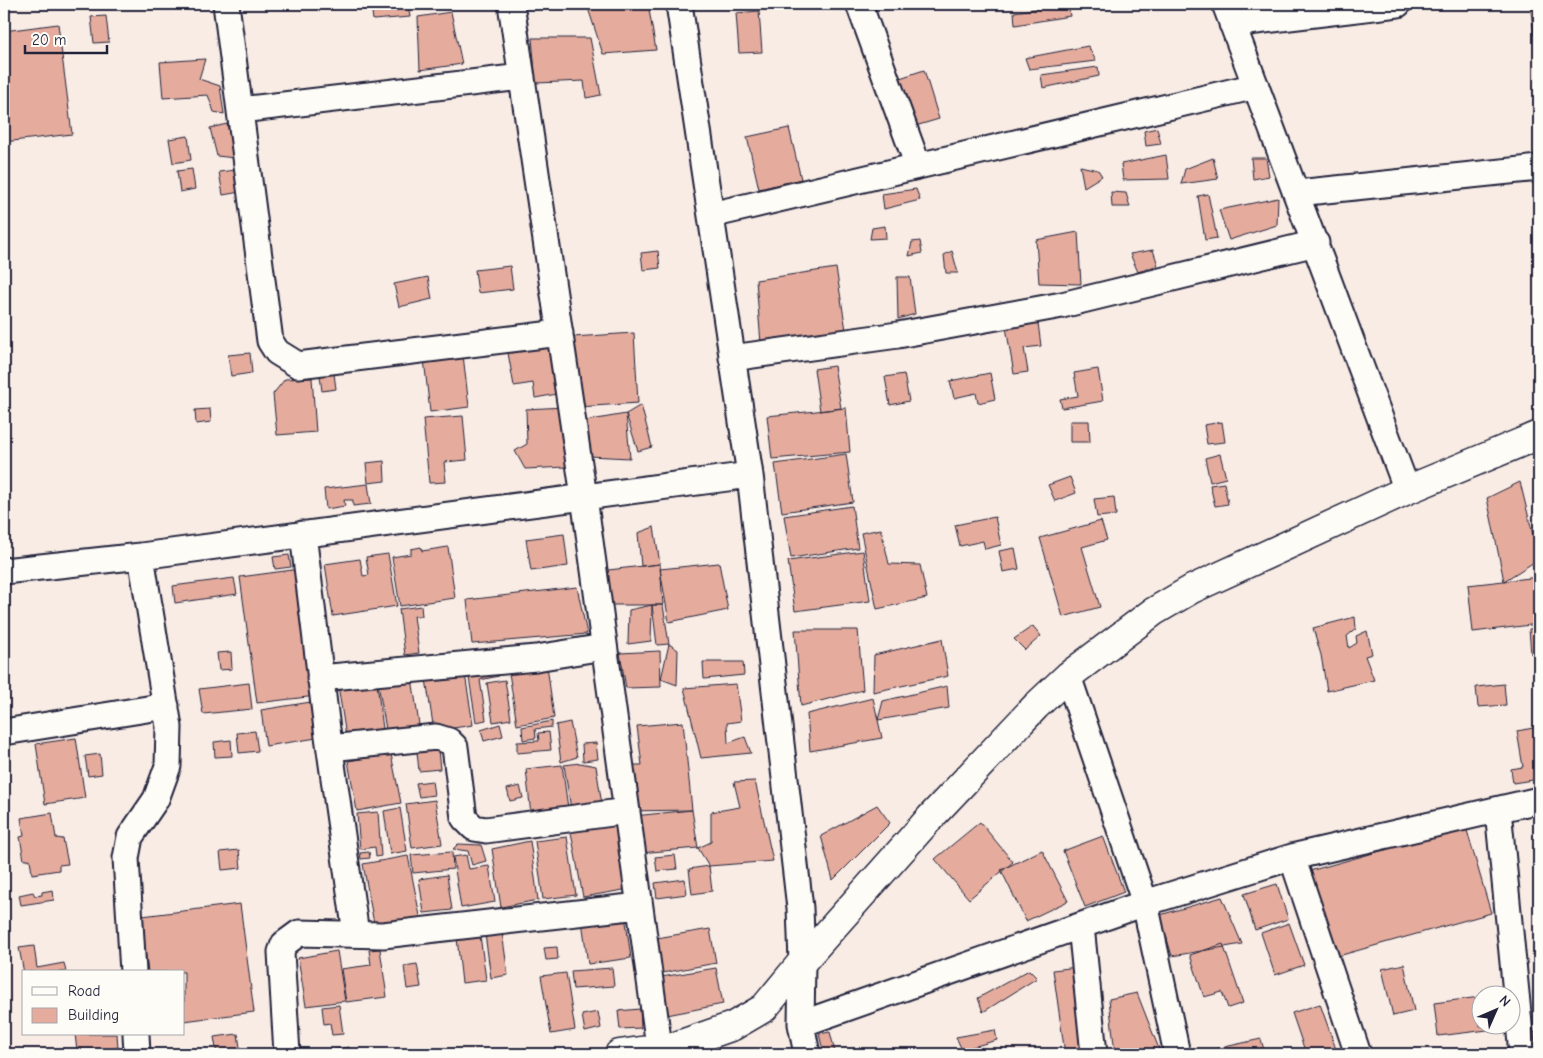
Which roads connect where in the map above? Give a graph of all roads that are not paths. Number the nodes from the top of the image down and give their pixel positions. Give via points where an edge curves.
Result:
1 (226, 4) edge
2 (511, 4) edge
3 (679, 4) edge
4 (858, 4) edge
5 (1398, 4) edge
6 (1228, 14) edge
7 (522, 77) junction
8 (1256, 86) junction
9 (240, 110) junction
10 (918, 166) junction
11 (1539, 168) edge
12 (1297, 193) junction
13 (711, 215) junction
14 (1316, 243) junction
15 (560, 333) junction
16 (732, 358) junction
17 (1539, 435) edge
18 (750, 476) junction
19 (1407, 490) junction
20 (584, 497) junction
21 (302, 534) junction
22 (141, 556) junction
23 (4, 571) edge
24 (604, 647) junction
25 (1068, 676) junction
26 (320, 678) junction
27 (166, 706) junction
28 (4, 732) edge
29 (330, 748) junction
30 (1539, 800) edge
31 (1498, 810) junction
32 (627, 811) junction
33 (1292, 857) junction
34 (1145, 903) junction
35 (639, 906) junction
36 (1081, 926) junction
37 (356, 934) junction
38 (802, 962) junction
39 (132, 970) edge
40 (801, 1024) junction
41 (136, 1036) edge
42 (659, 1051) edge
43 (137, 1054) edge
44 (287, 1054) edge
45 (619, 1054) edge
46 (807, 1054) edge
47 (1094, 1054) edge
48 (1177, 1054) edge
49 (1358, 1054) edge
50 (1522, 1054) edge

1 - 9 street
2 - 7 street
3 - 13 street
4 - 10 street
5 - 6 street
6 - 8 street
7 - 9 street
7 - 15 street
8 - 10 street
8 - 12 street
9 - 15 street via 270,341 286,360 298,366
10 - 13 street
11 - 12 street
12 - 14 street
13 - 16 street
14 - 16 street via 1062,305 898,335
14 - 19 street
15 - 20 street
16 - 18 street
17 - 19 street
18 - 20 street
18 - 38 street via 794,847
19 - 25 street via 1192,589 1153,612
20 - 21 street
20 - 24 street
21 - 22 street
21 - 26 street
22 - 23 street
22 - 27 street
24 - 26 street via 536,658
24 - 32 street
25 - 34 street
25 - 38 street via 937,811
26 - 29 street
27 - 28 street
27 - 39 street via 168,766 156,799 130,838 126,858
29 - 32 street via 436,737 449,740 455,747 464,818 474,828 486,830
29 - 37 street
30 - 31 street
31 - 33 street
31 - 50 street
32 - 35 street
33 - 34 street
33 - 49 street
34 - 36 street
34 - 48 street
35 - 37 street via 383,934
35 - 42 street
36 - 40 street
36 - 47 street
37 - 44 street via 299,933 284,944
38 - 40 street
38 - 42 street via 764,1008 733,1026
40 - 46 street
41 - 43 street
42 - 45 street

